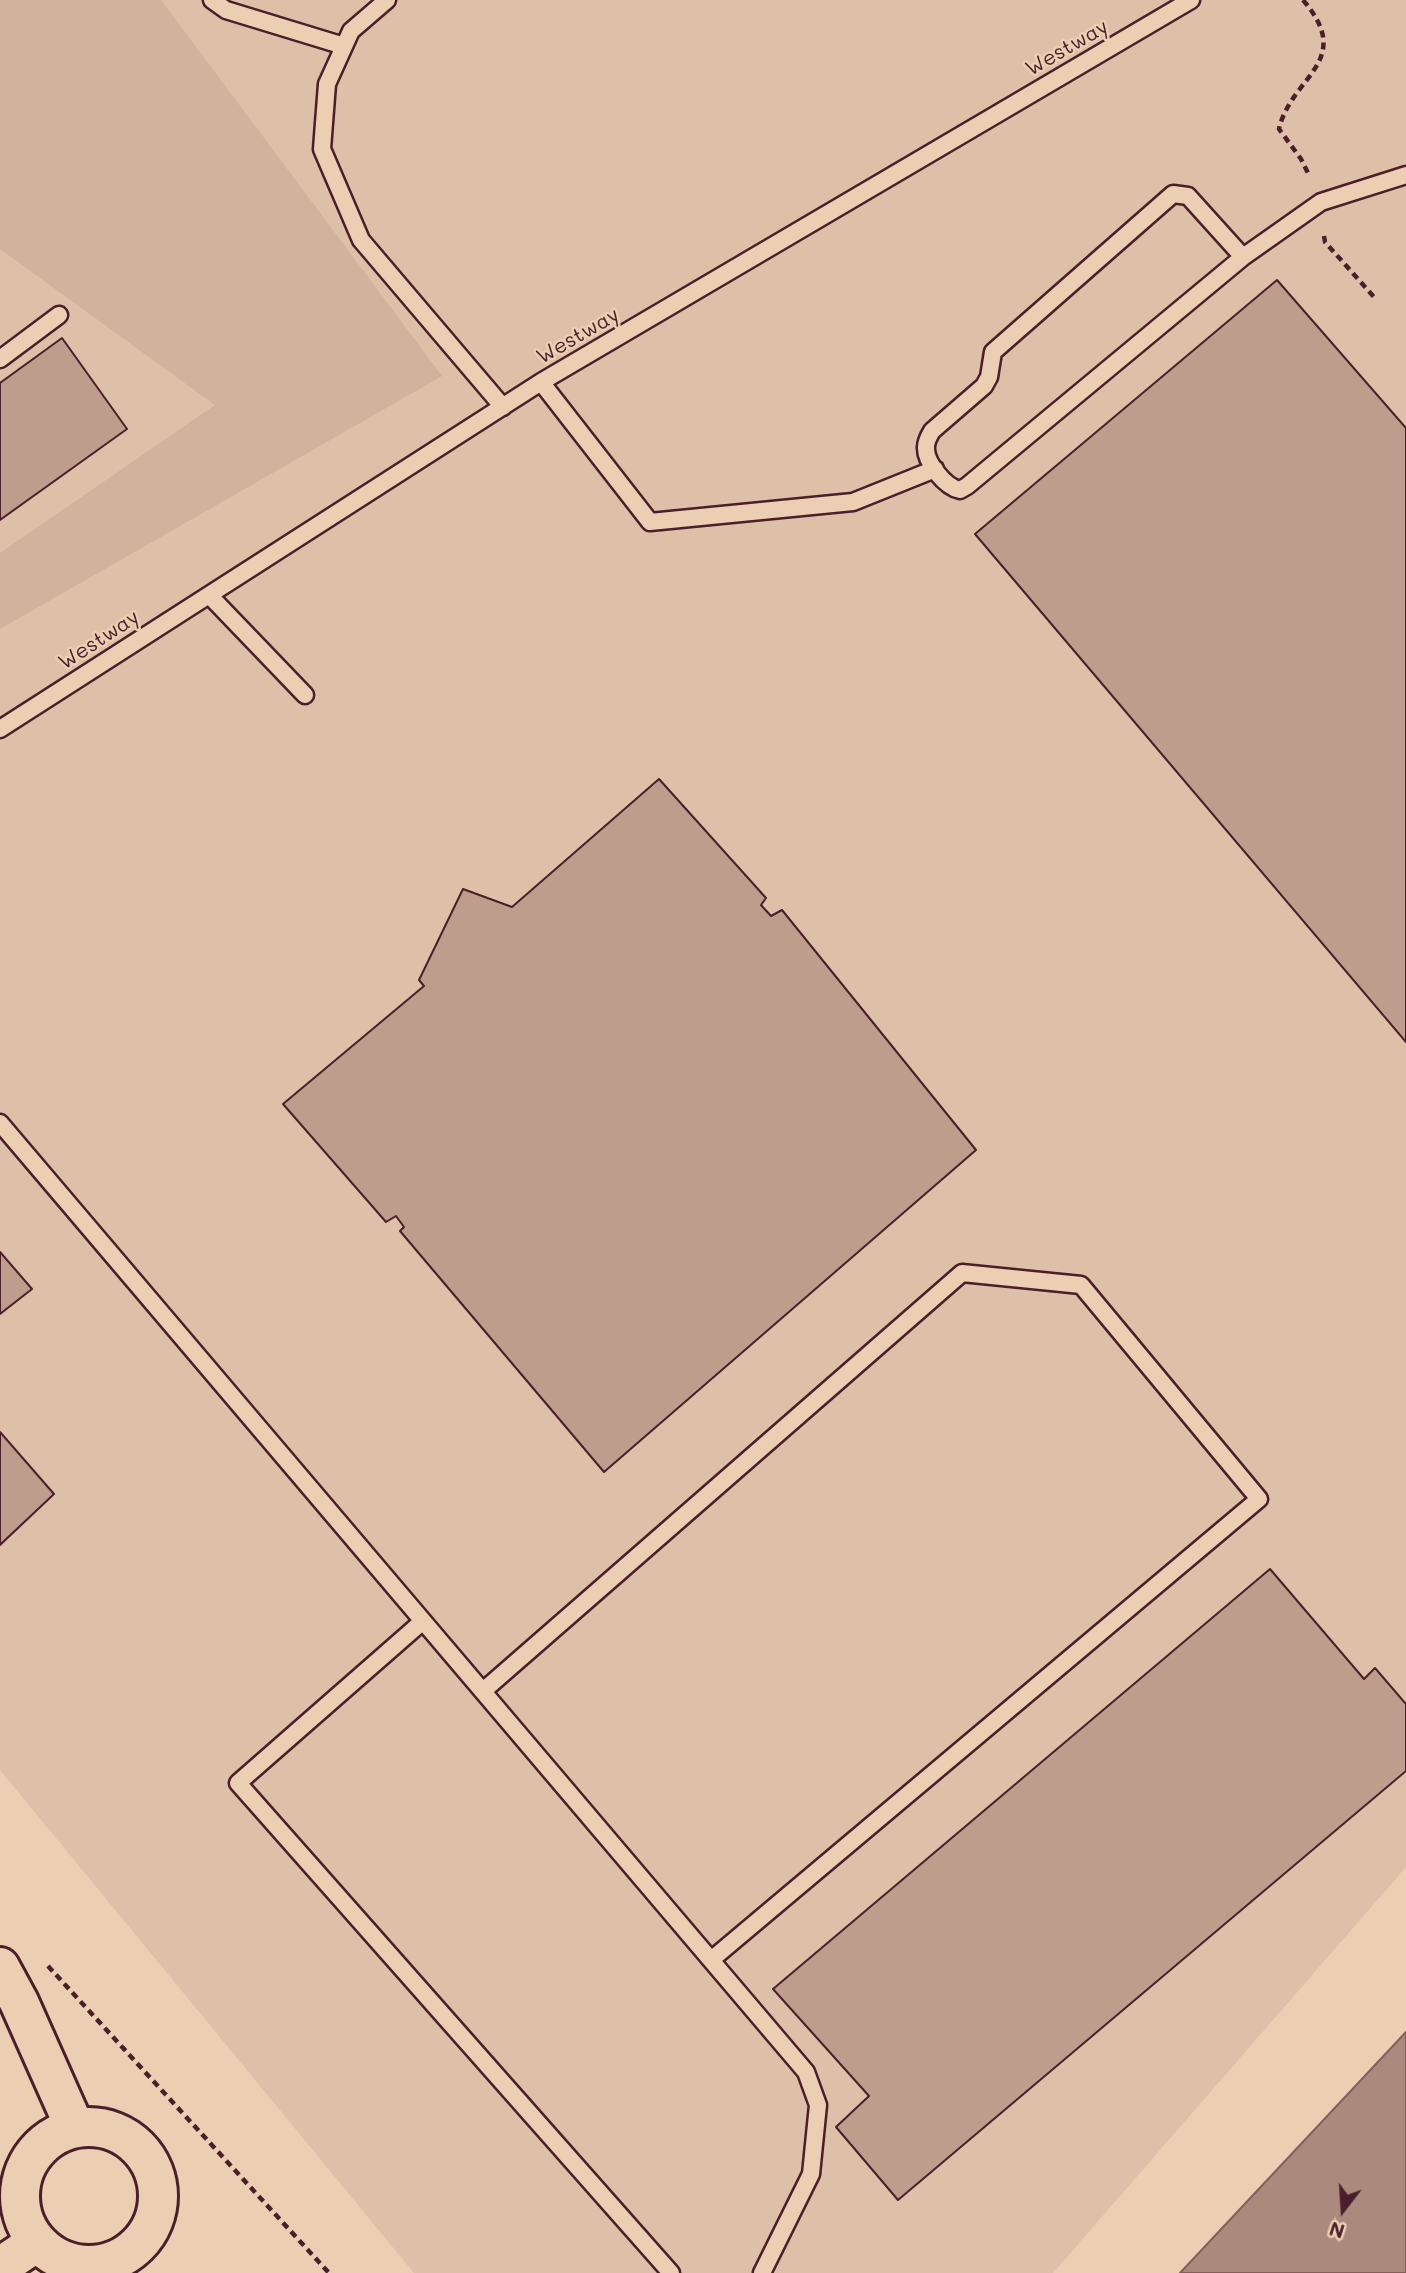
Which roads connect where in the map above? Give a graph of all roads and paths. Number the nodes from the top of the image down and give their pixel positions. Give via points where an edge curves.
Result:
1 (212, 0) edge
2 (387, 0) edge
3 (1191, 0) edge
4 (1303, 0) edge
5 (344, 46) junction
6 (1406, 175) edge
7 (1321, 202) junction
8 (1243, 257) junction
9 (1374, 297) dead end
10 (59, 315) dead end
11 (0, 359) edge
12 (541, 382) junction
13 (503, 407) junction
14 (935, 468) junction
15 (209, 595) junction
16 (305, 695) dead end
17 (0, 729) edge
18 (0, 1123) edge
19 (423, 1621) junction
20 (482, 1691) junction
21 (711, 1960) junction
22 (0, 1967) edge
23 (19, 2002) junction
24 (75, 2128) junction
25 (37, 2242) junction
26 (0, 2267) edge
27 (329, 2273) edge
28 (671, 2273) edge
29 (762, 2273) edge

1 - 5 lane via 226,10
2 - 5 lane via 351,31
3 - 12 lane, Westway
4 - 7 path via 1324,38 1322,60 1282,115 1279,130 1301,159
5 - 13 lane via 327,84 322,149 361,240
6 - 7 lane
7 - 8 lane
7 - 9 path via 1325,242
8 - 14 lane via 967,486 954,489
8 - 14 lane via 1188,196 1173,194 993,352 984,386 928,438 927,456
10 - 11 lane
12 - 13 lane, Westway
12 - 14 lane via 650,522 853,502
13 - 15 lane, Westway
15 - 16 lane
15 - 17 lane, Westway
18 - 19 lane
19 - 20 lane
19 - 28 lane via 238,1783
20 - 21 lane
20 - 21 lane via 962,1273 1081,1285 1259,1499
21 - 29 lane via 806,2072 818,2105 811,2174
22 - 23 street
23 - 24 street
23 - 27 path via 45,1963
24 - 25 street via 39,2147 20,2184 20,2205
24 - 25 street via 99,2127 122,2135 141,2150 154,2170 159,2194 155,2217 144,2239 126,2255 103,2264 79,2264 56,2257
25 - 26 street

